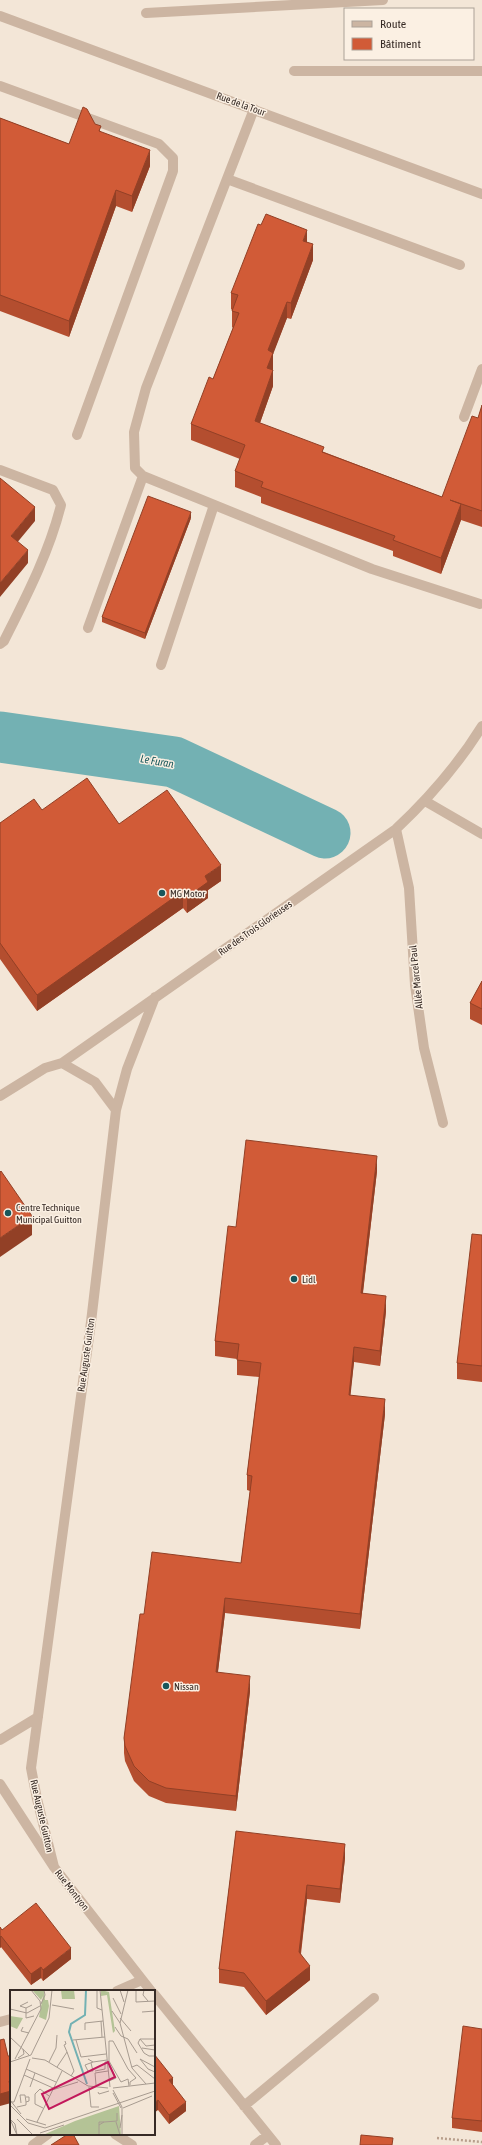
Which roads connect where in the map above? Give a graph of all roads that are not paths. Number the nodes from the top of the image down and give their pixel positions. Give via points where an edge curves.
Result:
1 (383, 0) edge
2 (146, 13) dead end
3 (0, 16) edge
4 (482, 71) edge
5 (294, 72) dead end
6 (0, 86) edge
7 (254, 109) junction
8 (227, 179) junction
9 (482, 194) edge
10 (460, 265) dead end
11 (482, 369) edge
12 (464, 417) dead end
13 (77, 435) dead end
14 (0, 470) edge
15 (143, 476) junction
16 (214, 504) junction
17 (480, 604) dead end
18 (88, 628) dead end
19 (0, 644) edge
20 (161, 666) dead end
21 (482, 726) edge
22 (425, 801) junction
23 (396, 829) junction
24 (482, 834) edge
25 (155, 997) junction
26 (62, 1063) junction
27 (0, 1096) edge
28 (116, 1110) junction
29 (443, 1123) dead end
30 (38, 1717) junction
31 (0, 1740) edge
32 (0, 1784) edge
33 (54, 1867) junction
34 (142, 1980) junction
35 (119, 1990) edge
36 (150, 1990) edge
37 (155, 1995) edge
38 (374, 1998) dead end
39 (10, 2019) edge
40 (0, 2022) edge
41 (244, 2106) junction
42 (47, 2135) edge
43 (117, 2135) edge
44 (268, 2135) junction
45 (33, 2145) edge
46 (132, 2145) edge
47 (255, 2145) edge
48 (276, 2145) edge

1 - 2 street
3 - 7 street, Rue de la Tour
4 - 5 street
6 - 13 street via 159,144 173,158 174,171
7 - 8 street
7 - 9 street, Rue de la Tour
8 - 10 street
8 - 15 street via 146,388 134,432 135,468
11 - 12 street
14 - 19 street via 53,490 61,505 54,532 4,642
15 - 16 street
15 - 18 street
16 - 17 street via 372,569
16 - 20 street
21 - 22 street, Rue des Trois Glorieuses via 464,755
22 - 23 street, Rue des Trois Glorieuses
22 - 24 street
23 - 25 street, Rue des Trois Glorieuses
23 - 29 street, Allée Marcel Paul via 409,888 415,985 424,1048
25 - 26 street, Rue des Trois Glorieuses
25 - 28 street, Rue Auguste Guitton via 127,1069
26 - 27 street, Rue des Trois Glorieuses via 45,1068
26 - 28 street via 95,1082
28 - 30 street, Rue Auguste Guitton via 91,1322
30 - 31 street
30 - 33 street, Rue Auguste Guitton via 32,1768
32 - 33 street, Rue Montyon
33 - 34 street, Rue Montyon
34 - 35 street
34 - 36 street, Rue Montyon
37 - 41 street
38 - 41 street
39 - 40 street
41 - 44 street
42 - 45 street
43 - 46 street
44 - 47 street
44 - 48 street

